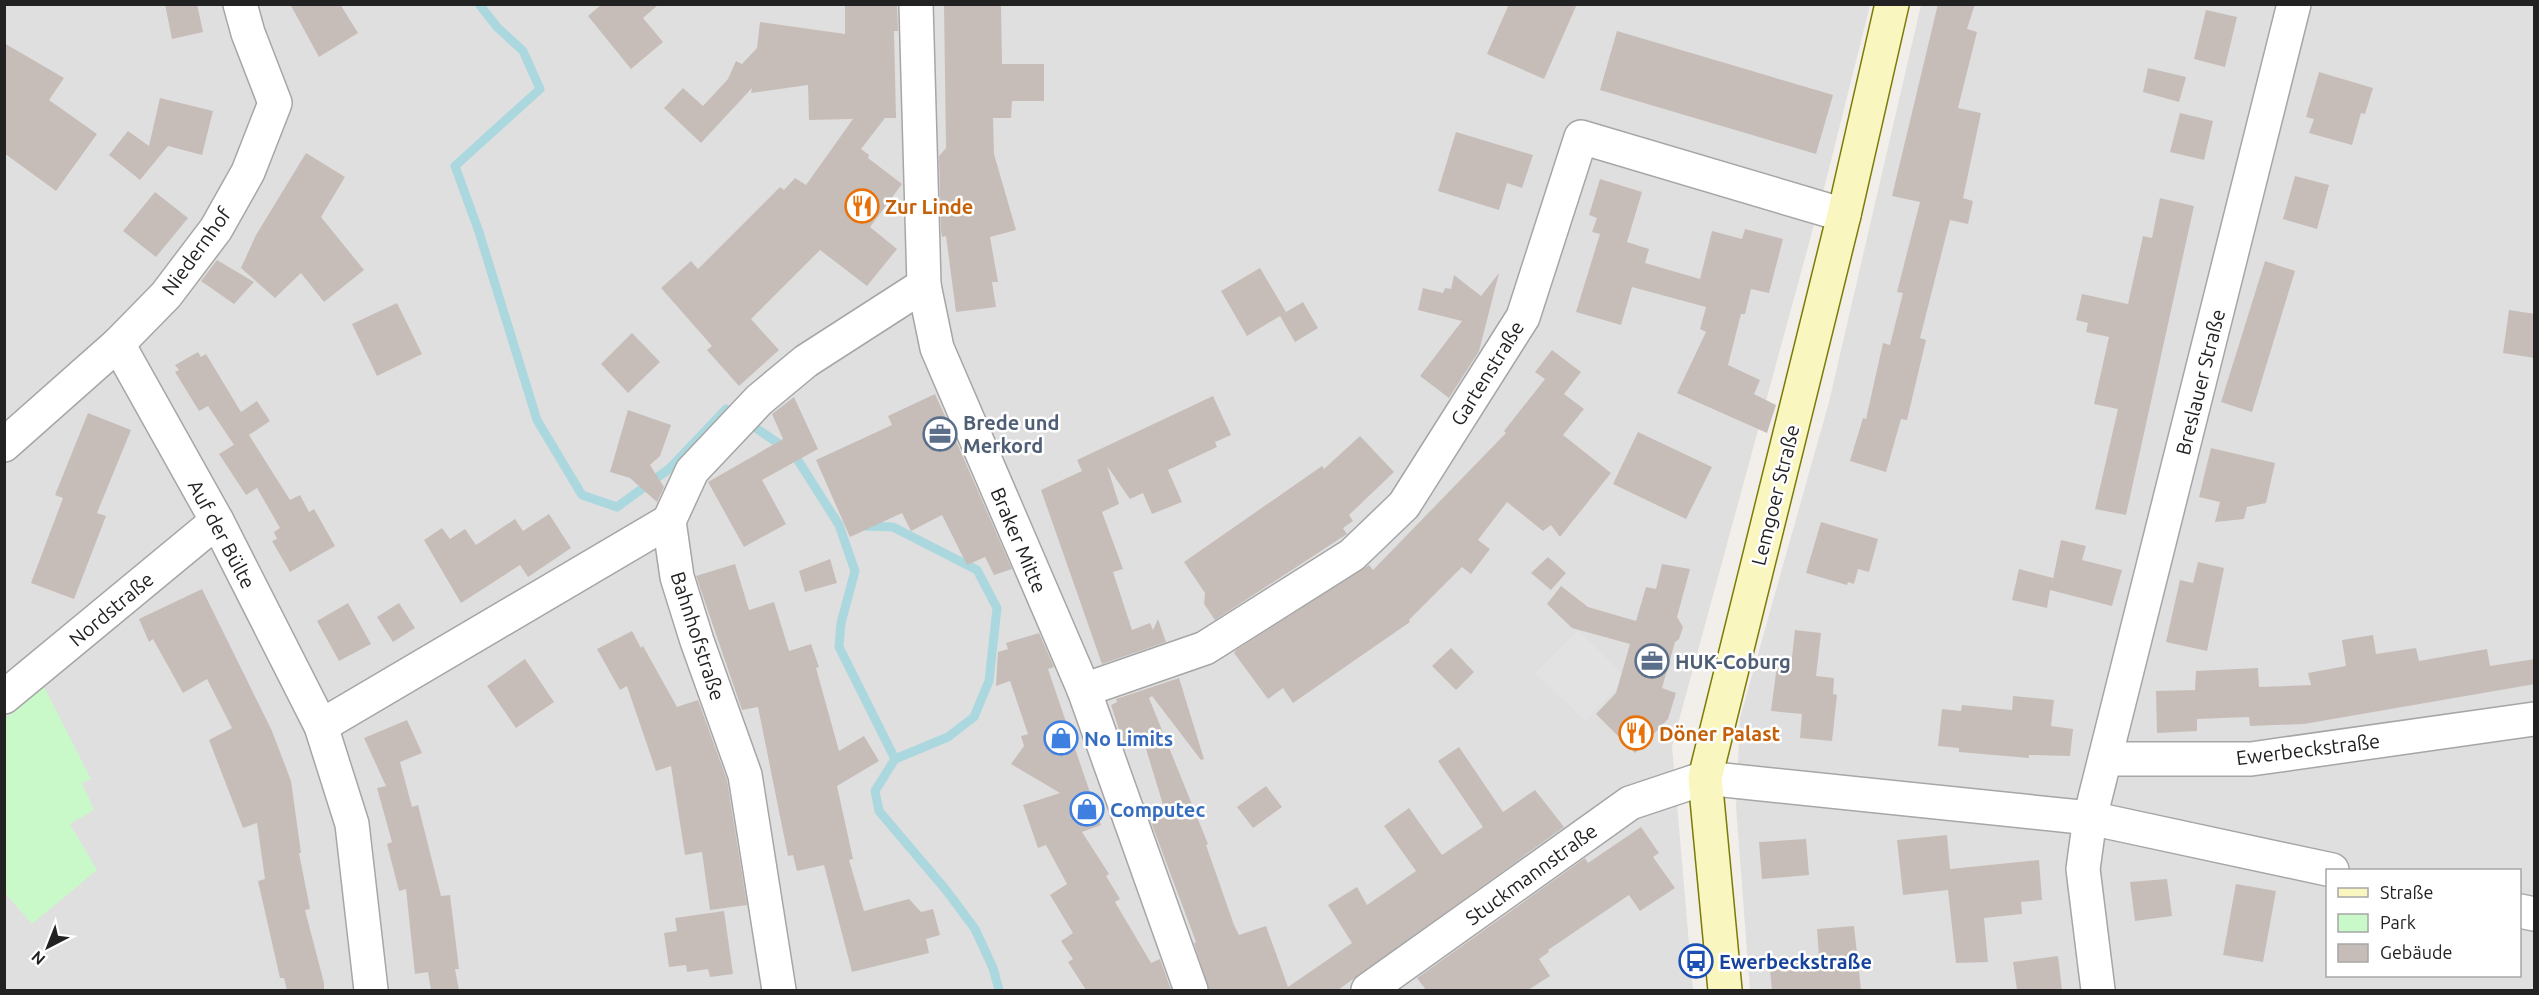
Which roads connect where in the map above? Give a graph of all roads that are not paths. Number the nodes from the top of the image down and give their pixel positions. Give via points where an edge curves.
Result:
1 (240, 4) edge
2 (916, 4) edge
3 (1892, 4) edge
4 (2294, 4) edge
5 (1844, 215) junction
6 (924, 285) junction
7 (118, 344) junction
8 (4, 445) edge
9 (217, 521) junction
10 (669, 521) junction
11 (1084, 690) junction
12 (4, 697) edge
13 (2535, 719) edge
14 (321, 726) junction
15 (2106, 759) junction
16 (1705, 778) junction
17 (2090, 818) junction
18 (2327, 869) edge
19 (371, 990) edge
20 (779, 990) edge
21 (1191, 990) edge
22 (1368, 990) edge
23 (1725, 990) edge
24 (2098, 990) edge

1 - 7 street, Niedernhof via 275,104 248,172 216,229 166,295
2 - 6 street, Braker Mitte
3 - 5 main road, Lemgoer Straße
4 - 15 street, Breslauer Straße
5 - 11 street, Gartenstraße via 1581,137 1523,317 1404,505 1352,555 1205,648
5 - 16 main road, Lemgoer Straße
6 - 10 street via 806,361 759,400 692,471
6 - 11 street, Braker Mitte via 937,348
7 - 8 street, Niedernhof
7 - 9 street, Auf der Bülte
9 - 12 street, Nordstraße
9 - 14 street, Auf der Bülte
10 - 14 street
10 - 20 street, Bahnhofstraße via 677,577 745,775
11 - 21 street, Braker Mitte
13 - 15 street, Ewerbeckstraße via 2251,759
14 - 19 street, Auf der Bülte via 352,824
15 - 17 street
16 - 17 street
16 - 22 street, Stuckmannstraße via 1630,803
16 - 23 main road, Lemgoer Straße
17 - 18 street
17 - 24 street via 2083,869

